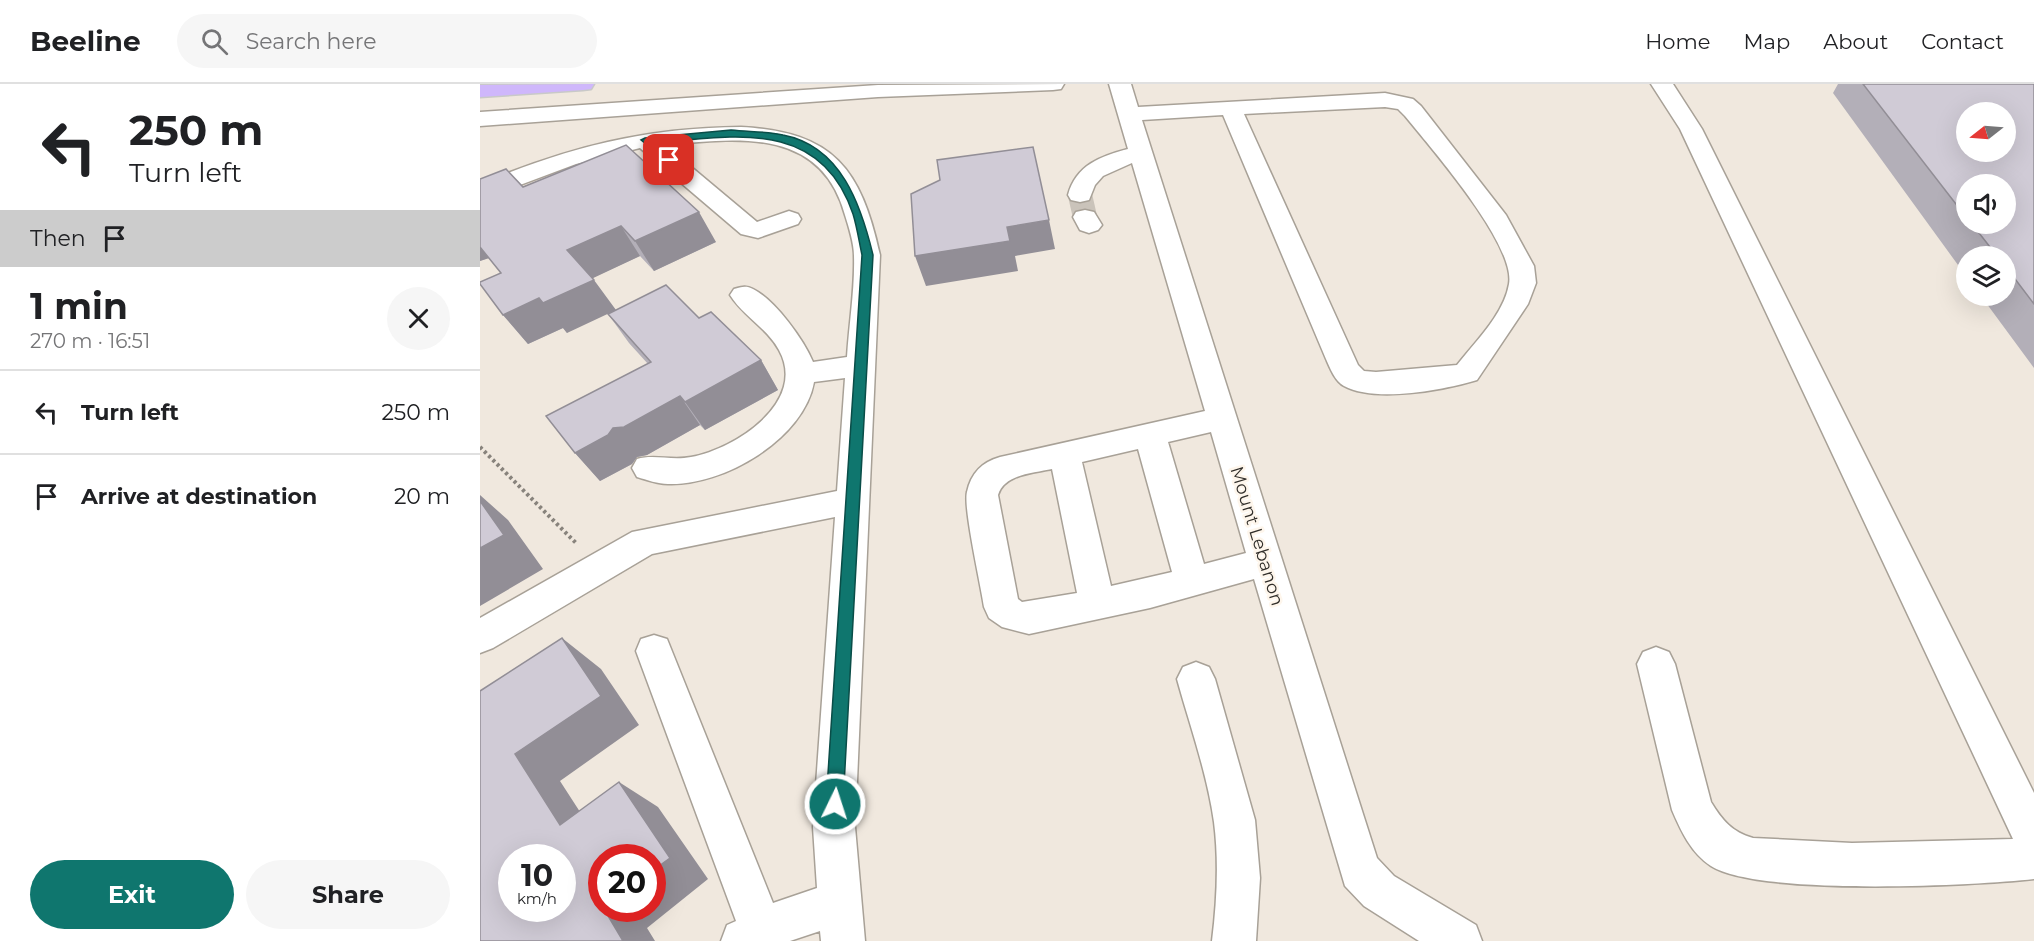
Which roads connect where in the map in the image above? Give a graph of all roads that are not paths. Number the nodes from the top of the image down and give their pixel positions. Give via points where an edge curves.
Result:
1 (583, 84) edge
2 (1053, 84) edge
3 (1662, 84) edge
4 (480, 91) edge
5 (1125, 99) edge
6 (1230, 107) junction
7 (602, 111) junction
8 (480, 119) edge
9 (480, 131) edge
10 (645, 140) junction
11 (1142, 153) junction
12 (480, 193) edge
13 (1085, 212) tunnel mouth
14 (789, 219) dead end
15 (744, 295) dead end
16 (862, 365) junction
17 (802, 374) junction
18 (1222, 418) junction
19 (1150, 435) junction
20 (1065, 454) junction
21 (648, 468) dead end
22 (854, 501) junction
23 (1265, 562) junction
24 (1192, 582) junction
25 (1097, 604) junction
26 (480, 637) edge
27 (654, 651) dead end
28 (1656, 664) dead end
29 (1196, 680) dead end
30 (2034, 837) edge
31 (2034, 858) edge
32 (841, 922) edge
33 (752, 936) edge
34 (1234, 941) edge
35 (1460, 941) edge

1 - 4 highway
2 - 7 street via 878,91
3 - 30 street via 1691,129
5 - 6 street
5 - 11 street, Mount Lebanon
6 - 6 street via 1385,100 1405,104 1413,111 1507,233 1522,274 1523,284 1510,311 1467,373 1424,381 1364,382 1353,378 1340,359
7 - 8 street
7 - 9 street
10 - 12 street via 580,155
10 - 14 street via 750,229
10 - 16 street via 731,133 782,137 812,151 838,174 858,213 867,255
11 - 13 street via 1104,165 1088,175 1081,183
11 - 18 street, Mount Lebanon
15 - 17 street via 783,334 795,351
16 - 17 street
16 - 22 street
17 - 21 street via 792,404 768,433 705,466 667,474
18 - 19 street
18 - 23 street, Mount Lebanon
19 - 20 street
19 - 24 street
20 - 25 street
20 - 25 street via 1000,469 986,480 982,495 1002,607 1015,616 1029,618
22 - 26 street via 660,537 630,548
22 - 32 street via 834,827
23 - 24 street
23 - 35 street, Mount Lebanon via 1360,871 1379,891
24 - 25 street
27 - 33 street
28 - 31 street via 1693,810 1707,834 1725,851 1753,859 1852,864
29 - 34 street via 1237,838
32 - 33 street via 787,919

